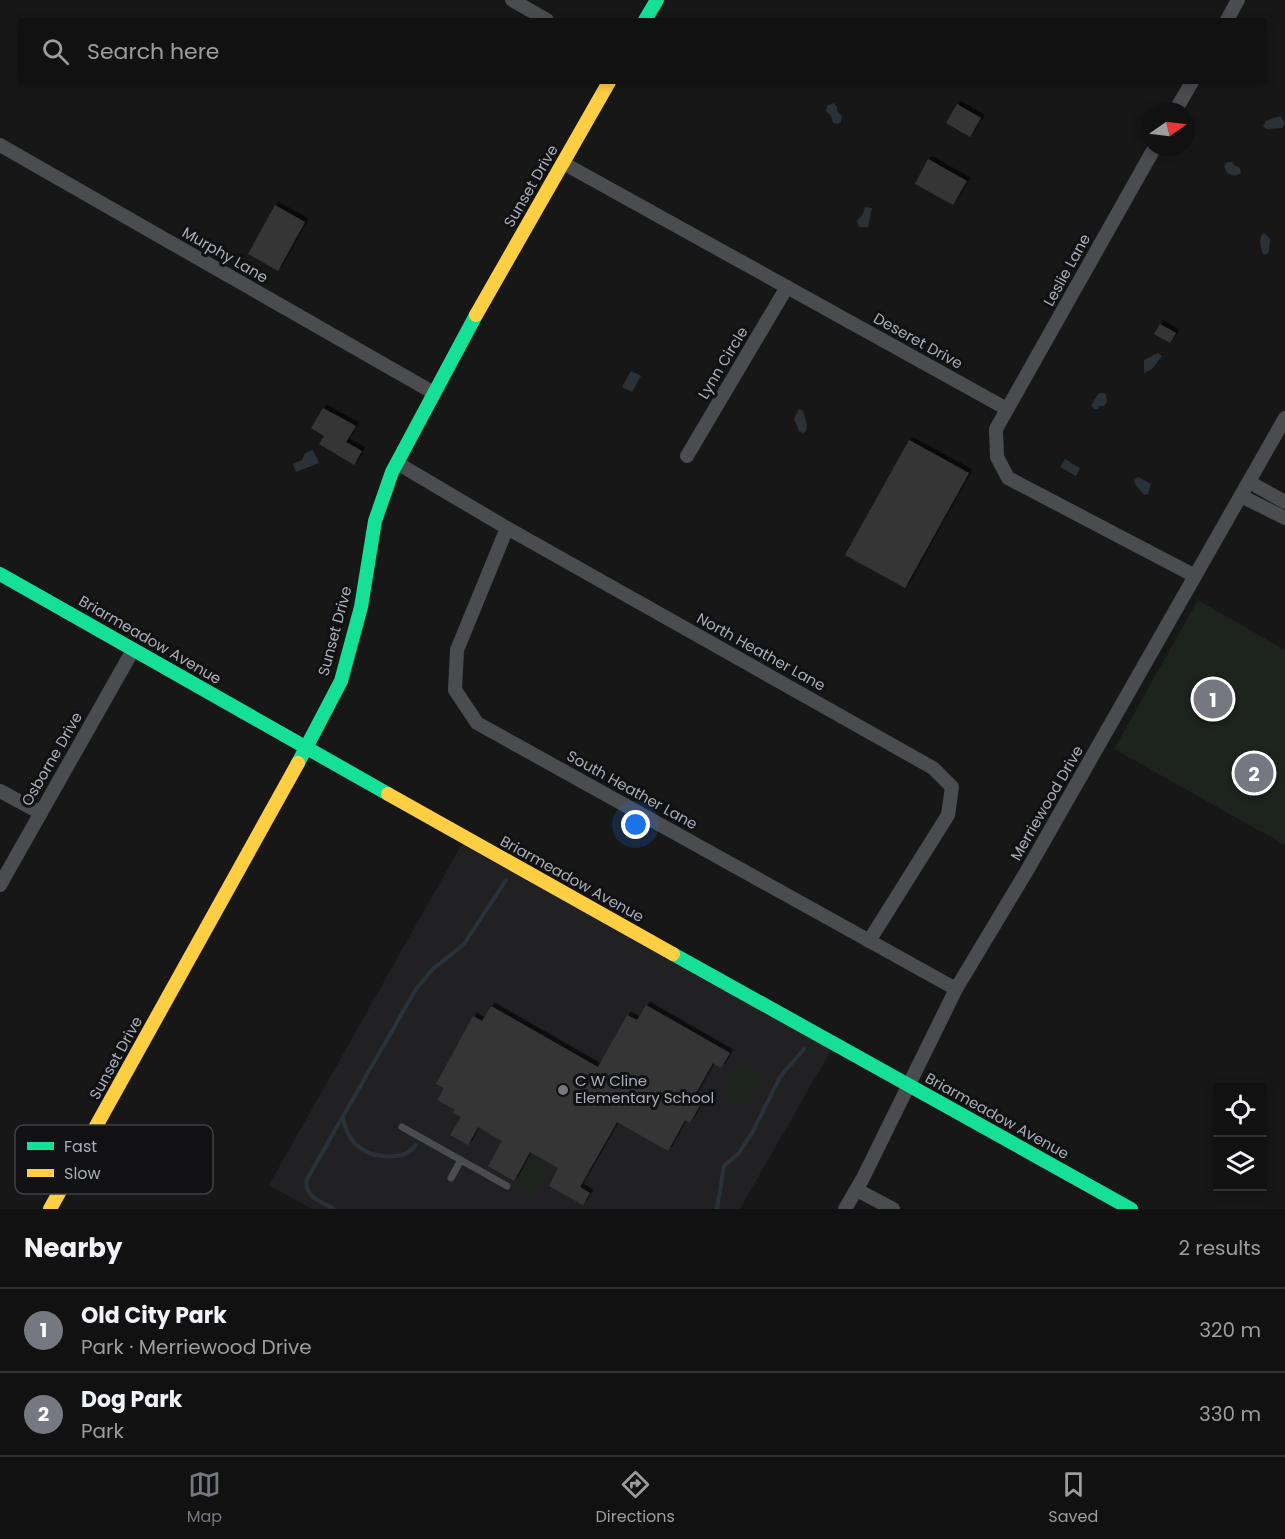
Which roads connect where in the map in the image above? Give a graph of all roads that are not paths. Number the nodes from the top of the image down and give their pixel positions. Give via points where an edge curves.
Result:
1 (512, 0) edge
2 (657, 0) edge
3 (1238, 0) edge
4 (544, 18) edge
5 (646, 18) edge
6 (1228, 18) edge
7 (608, 84) edge
8 (1190, 84) edge
9 (1180, 102) edge
10 (0, 145) edge
11 (1150, 156) edge
12 (563, 163) junction
13 (787, 287) junction
14 (434, 393) junction
15 (1007, 409) junction
16 (1285, 418) edge
17 (687, 456) dead end
18 (397, 464) junction
19 (1249, 482) junction
20 (1241, 496) junction
21 (1285, 502) edge
22 (1285, 518) edge
23 (507, 528) junction
24 (0, 574) edge
25 (1195, 576) junction
26 (133, 650) junction
27 (306, 748) junction
28 (0, 791) edge
29 (40, 813) junction
30 (0, 885) edge
31 (869, 941) junction
32 (956, 989) junction
33 (909, 1085) junction
34 (97, 1125) edge
35 (402, 1127) dead end
36 (461, 1161) junction
37 (451, 1178) dead end
38 (507, 1186) dead end
39 (856, 1190) junction
40 (58, 1194) edge
41 (50, 1209) edge
42 (845, 1209) edge
43 (893, 1209) edge
44 (1131, 1209) edge

1 - 4 street
2 - 5 street
3 - 6 street
7 - 12 street, Sunset Drive
8 - 9 street
10 - 14 street, Murphy Lane
11 - 15 street, Leslie Lane
12 - 13 street, Deseret Drive
12 - 14 street, Sunset Drive
13 - 15 street, Deseret Drive
13 - 17 street, Lynn Circle
14 - 18 street, Sunset Drive
15 - 25 street via 996,429 997,457 1008,478
16 - 19 street, Merriewood Drive
18 - 23 street, North Heather Lane
18 - 27 street, Sunset Drive via 375,521 361,607 341,681
19 - 20 street, Merriewood Drive
19 - 21 street
20 - 22 street
20 - 25 street, Merriewood Drive
23 - 31 street, South Heather Lane via 457,650 455,690 477,723
23 - 31 street, North Heather Lane via 933,768 952,787 948,815
24 - 26 street, Briarmeadow Avenue
25 - 32 street, Merriewood Drive
26 - 27 street, Briarmeadow Avenue
26 - 29 street, Osborne Drive
27 - 33 street, Briarmeadow Avenue
27 - 34 street, Sunset Drive
28 - 29 street
29 - 30 street, Osborne Drive
31 - 32 street, South Heather Lane
32 - 33 street, Merriewood Drive
33 - 39 street, Merriewood Drive
33 - 44 street, Briarmeadow Avenue
35 - 36 lane
36 - 37 lane
36 - 38 lane
39 - 42 street, Merriewood Drive
39 - 43 street
40 - 41 street, Sunset Drive

